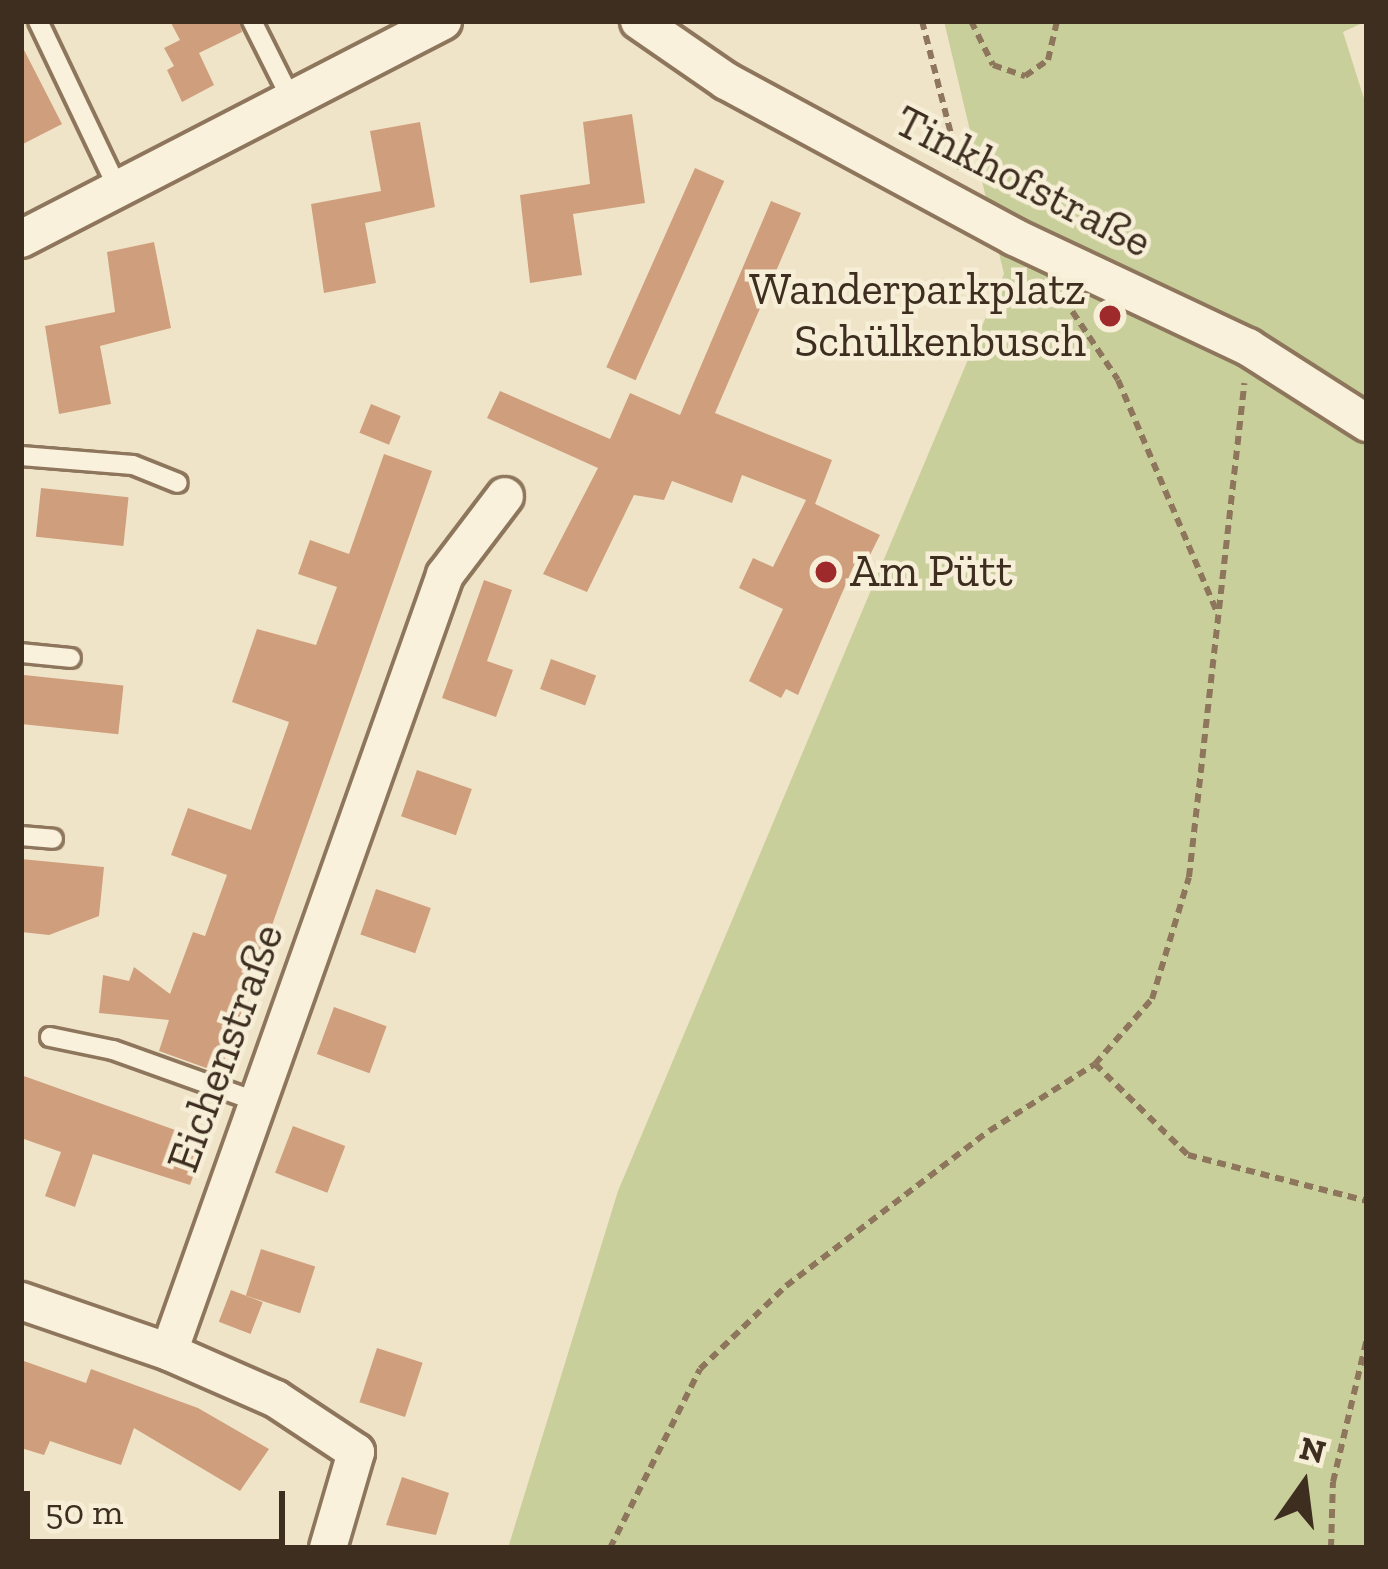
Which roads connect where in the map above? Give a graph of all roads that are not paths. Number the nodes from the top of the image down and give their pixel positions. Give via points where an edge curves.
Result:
1 (38, 21) edge
2 (252, 21) edge
3 (443, 21) edge
4 (639, 21) edge
5 (291, 99) junction
6 (118, 189) junction
7 (21, 239) edge
8 (1367, 423) edge
9 (21, 456) edge
10 (178, 483) dead end
11 (505, 496) dead end
12 (21, 653) edge
13 (71, 658) dead end
14 (21, 836) edge
15 (53, 839) dead end
16 (50, 1037) dead end
17 (258, 1102) junction
18 (21, 1301) edge
19 (169, 1352) junction
20 (328, 1548) edge

1 - 6 lane
2 - 5 lane
3 - 5 street
4 - 8 street, Tinkhofstraße via 726,81 1031,245 1248,347
5 - 6 street
6 - 7 street
9 - 10 lane via 133,465
11 - 17 street, Eichenstraße via 446,575
12 - 13 lane
14 - 15 lane
16 - 17 lane via 113,1050
17 - 19 street, Eichenstraße
18 - 19 street
19 - 20 street via 276,1399 356,1452

